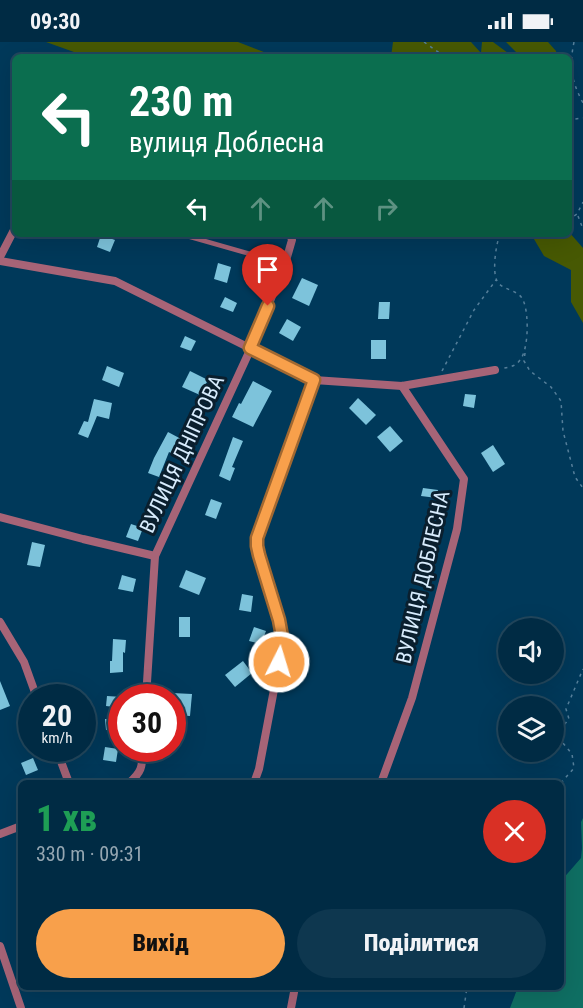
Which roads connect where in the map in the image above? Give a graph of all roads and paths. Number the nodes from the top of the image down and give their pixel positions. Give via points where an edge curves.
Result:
1 (424, 42) edge
2 (441, 54) edge
3 (572, 78) edge
4 (583, 103) edge
5 (583, 202) edge
6 (578, 214) junction
7 (572, 218) edge
8 (583, 229) edge
9 (12, 234) edge
10 (190, 237) edge
11 (291, 237) edge
12 (499, 237) edge
13 (0, 259) edge
14 (285, 264) junction
15 (496, 279) junction
16 (526, 340) junction
17 (250, 348) junction
18 (495, 370) joint
19 (314, 380) junction
20 (437, 380) junction
21 (402, 386) junction
22 (583, 488) edge
23 (0, 517) edge
24 (155, 556) junction
25 (0, 622) edge
26 (583, 669) edge
27 (32, 684) edge
28 (147, 684) edge
29 (61, 762) edge
30 (142, 762) edge
31 (68, 780) edge
32 (132, 780) edge
33 (255, 780) edge
34 (382, 780) edge
35 (564, 780) edge
36 (18, 827) edge
37 (0, 834) edge
38 (0, 946) edge
39 (17, 985) edge
40 (294, 990) edge
41 (467, 990) edge
42 (21, 1008) edge
43 (291, 1008) edge
44 (464, 1008) edge

1 - 2 path
3 - 4 path
5 - 6 path
6 - 7 path
6 - 8 path
9 - 13 street
10 - 14 lane
11 - 14 street, ВУЛИЦЯ ДНІПРОВА
12 - 15 path
13 - 17 street via 115,281
14 - 17 street, ВУЛИЦЯ ДНІПРОВА
15 - 16 path via 523,299
15 - 20 path via 474,310
16 - 18 path via 521,360 514,366
16 - 22 path via 524,361 561,400 563,430 575,477
17 - 19 street
17 - 24 street, ВУЛИЦЯ ДНІПРОВА
18 - 20 street
19 - 21 street
19 - 33 street via 257,538 283,642
20 - 21 street
21 - 34 street, ВУЛИЦЯ ДОБЛЕСНА via 464,479 457,529 412,698
23 - 24 street
24 - 28 street, ВУЛИЦЯ ДНІПРОВА
25 - 27 street via 24,662
26 - 35 path via 566,709 569,719 563,726 563,743 572,754 574,768
29 - 31 street
30 - 32 street via 140,773
36 - 37 street
38 - 39 street
39 - 42 street
40 - 43 street
41 - 44 path

